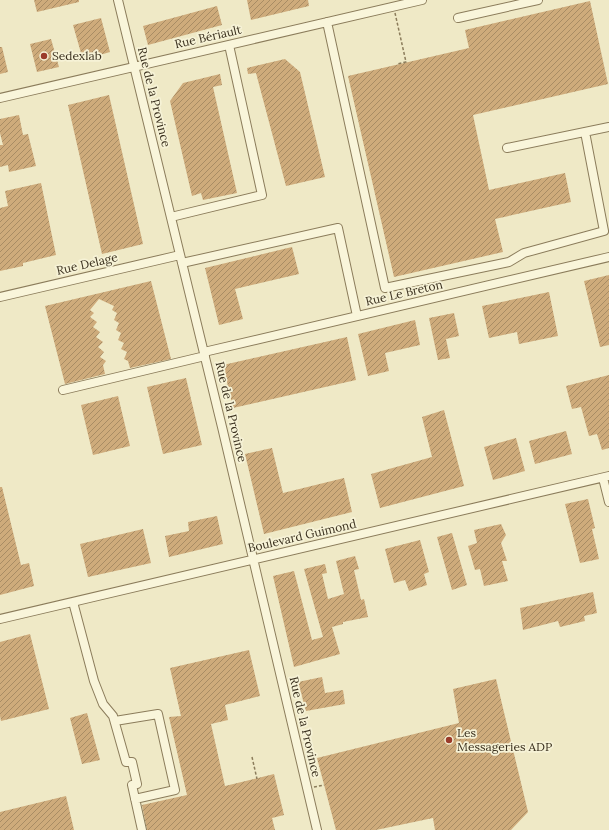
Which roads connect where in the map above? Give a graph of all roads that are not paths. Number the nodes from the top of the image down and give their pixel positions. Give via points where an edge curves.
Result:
1 (118, 0) edge
2 (422, 0) edge
3 (538, 0) edge
4 (458, 18) dead end
5 (327, 22) junction
6 (229, 44) junction
7 (134, 67) junction
8 (0, 98) edge
9 (609, 127) edge
10 (585, 132) junction
11 (507, 148) dead end
12 (171, 217) junction
13 (609, 257) edge
14 (181, 259) junction
15 (0, 297) edge
16 (357, 316) junction
17 (204, 354) junction
18 (63, 390) dead end
19 (606, 477) edge
20 (609, 502) edge
21 (254, 560) junction
22 (73, 602) junction
23 (0, 620) edge
24 (115, 721) junction
25 (135, 799) junction
26 (142, 830) edge
27 (317, 830) edge

1 - 7 street, Rue de la Province
2 - 5 street, Rue Bériault
3 - 4 street
5 - 6 street, Rue Bériault
5 - 10 street via 385,288 509,262 524,253 604,231
6 - 7 street, Rue Bériault
6 - 12 street via 262,195
7 - 8 street, Rue Bériault
7 - 12 street, Rue de la Province
9 - 10 street
10 - 11 street
12 - 14 street, Rue de la Province
13 - 16 street, Rue Le Breton
14 - 15 street, Rue Delage
14 - 16 street, Rue Delage via 338,228
14 - 17 street, Rue de la Province
16 - 17 street, Rue Le Breton
17 - 18 street, Rue Le Breton
17 - 21 street, Rue de la Province
19 - 20 street
19 - 21 street, Boulevard Guimond
21 - 22 street, Boulevard Guimond
21 - 27 street, Rue de la Province
22 - 23 street, Boulevard Guimond
22 - 24 street via 94,682 103,704
24 - 25 street via 126,762 132,762 137,784 132,785
24 - 25 street via 158,714 175,790
25 - 26 street

